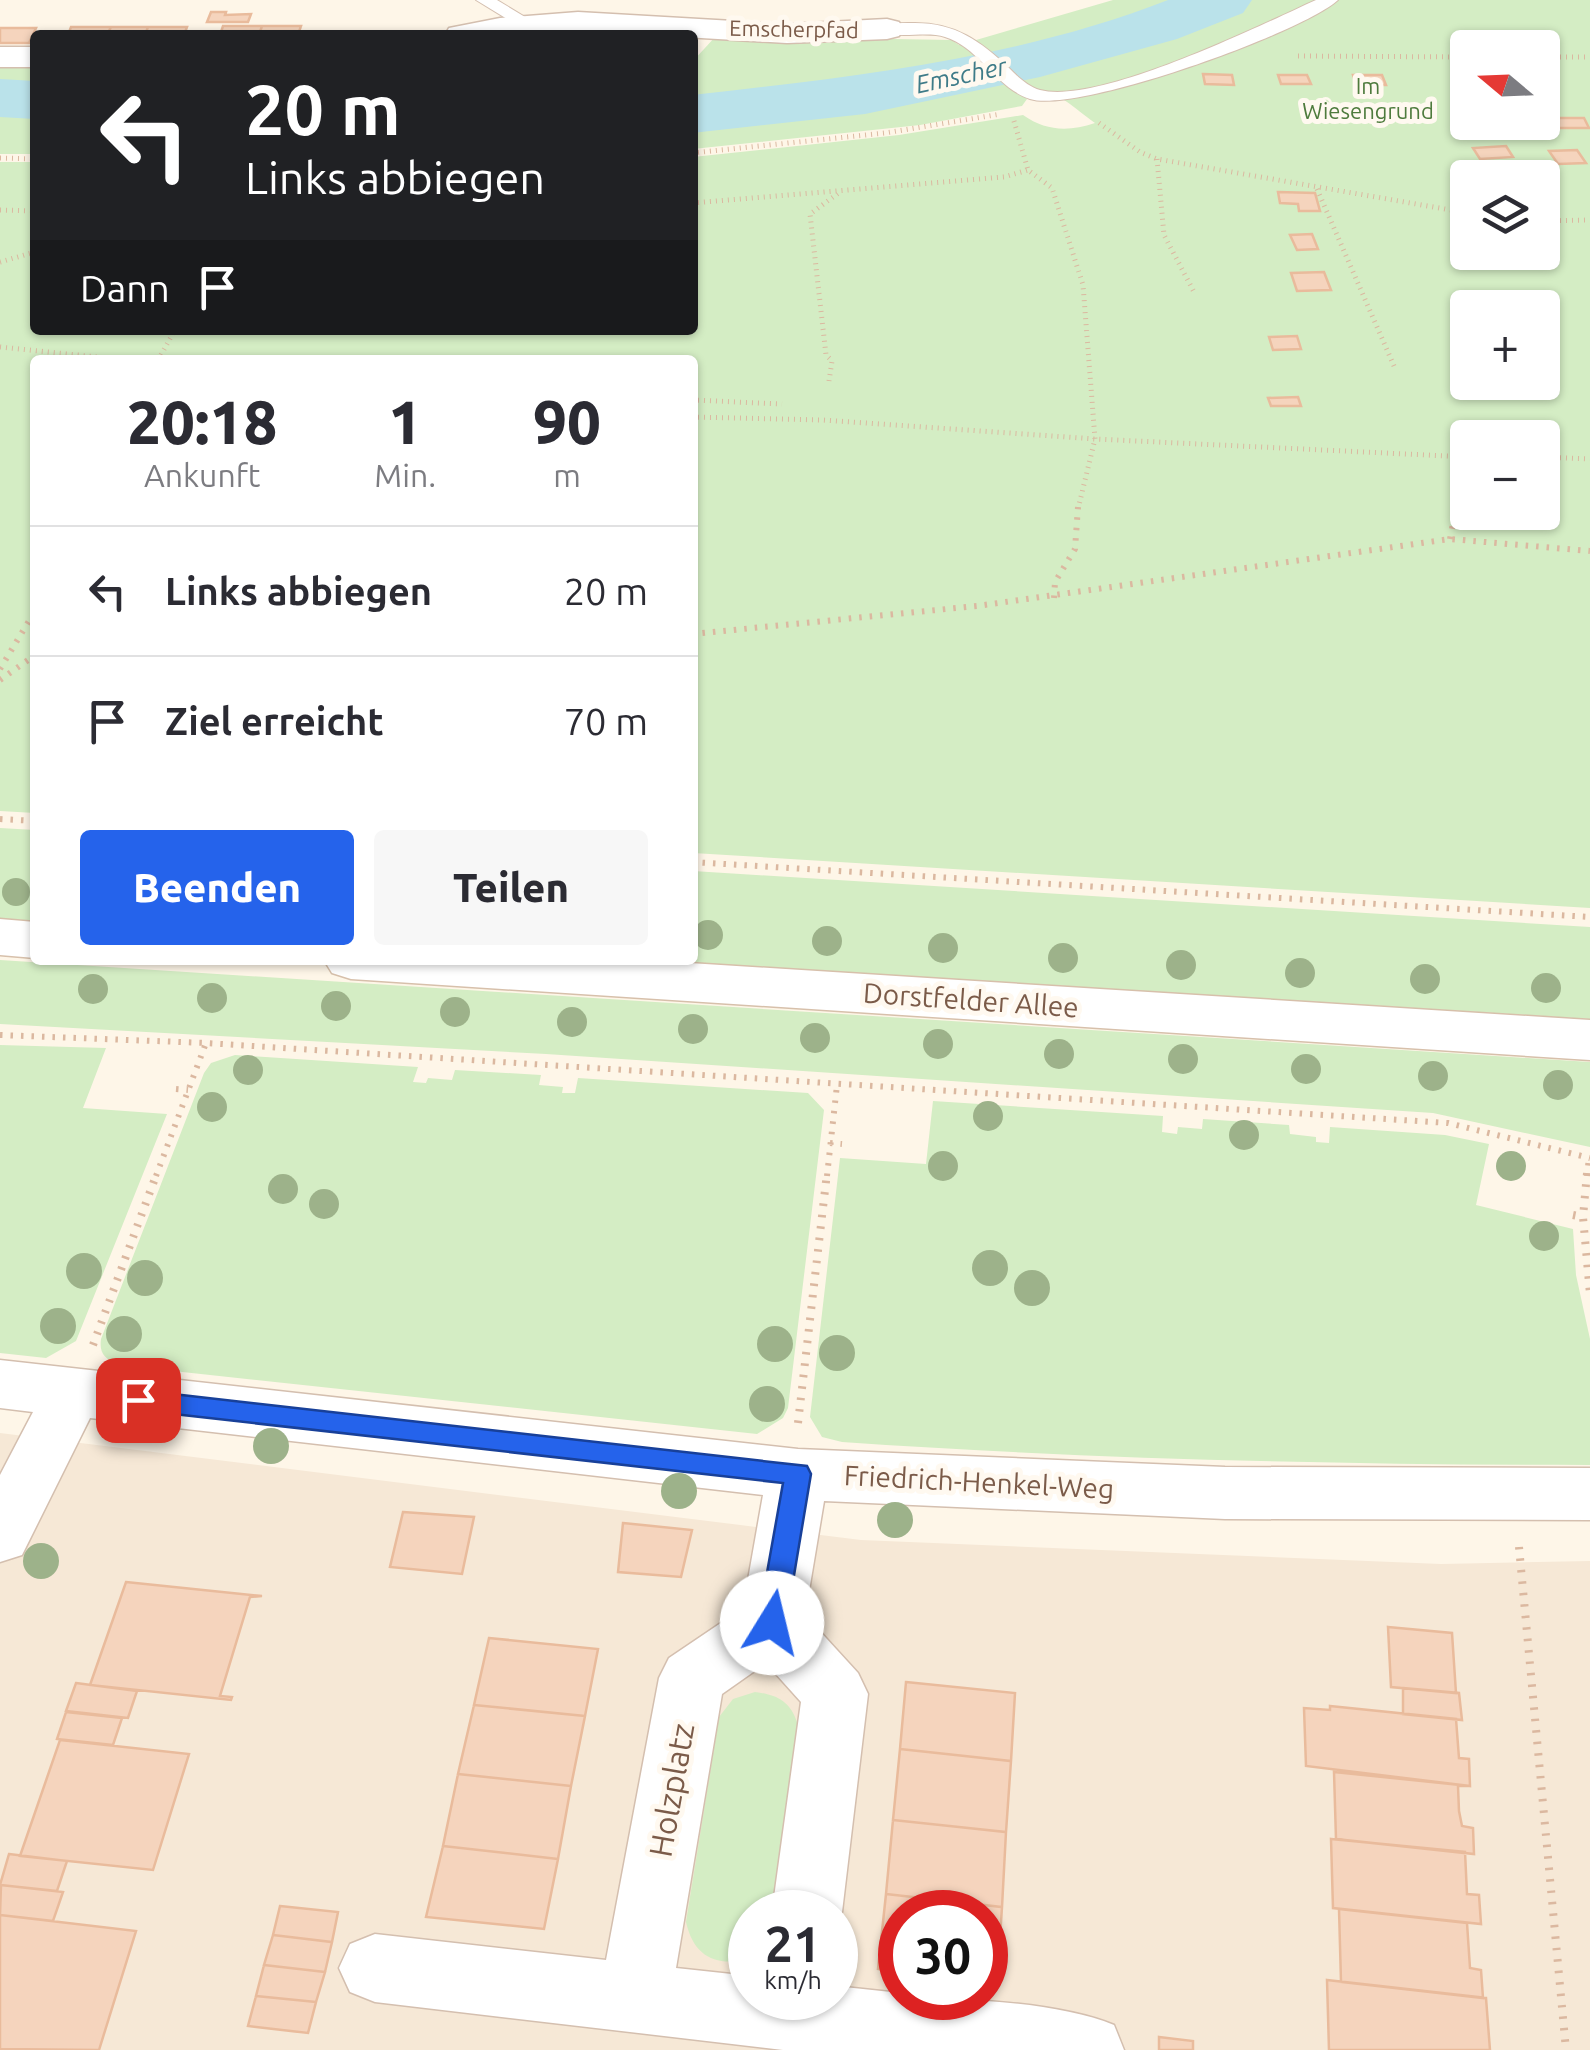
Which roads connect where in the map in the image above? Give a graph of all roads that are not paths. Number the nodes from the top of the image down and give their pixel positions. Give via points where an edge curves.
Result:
1 (484, 0) edge
2 (1330, 0) edge
3 (526, 23) junction
4 (888, 29) joint
5 (488, 30) edge
6 (0, 57) edge
7 (30, 57) edge
8 (0, 937) edge
9 (30, 940) edge
10 (428, 965) edge
11 (1590, 1040) edge
12 (0, 1384) edge
13 (73, 1393) junction
14 (798, 1474) junction
15 (1590, 1494) edge
16 (0, 1536) edge
17 (772, 1623) junction
18 (810, 1890) edge
19 (375, 1968) dead end
20 (635, 1997) junction
21 (728, 2003) edge
22 (858, 2016) edge
23 (1088, 2050) edge

1 - 3 lane
2 - 4 lane via 1193,60 1062,98 1024,90 955,34
3 - 4 street, Emscherpfad via 617,20 776,33
3 - 5 street, Emscherpfad
6 - 7 street
8 - 9 main road
10 - 11 main road, Dorstfelder Allee
12 - 13 street, Friedrich-Henkel-Weg
13 - 14 street, Friedrich-Henkel-Weg
13 - 16 street
14 - 15 street, Friedrich-Henkel-Weg via 1225,1493
14 - 17 street
17 - 18 street via 835,1694
17 - 20 street, Holzplatz via 692,1678
19 - 20 street
20 - 21 street
22 - 23 street

